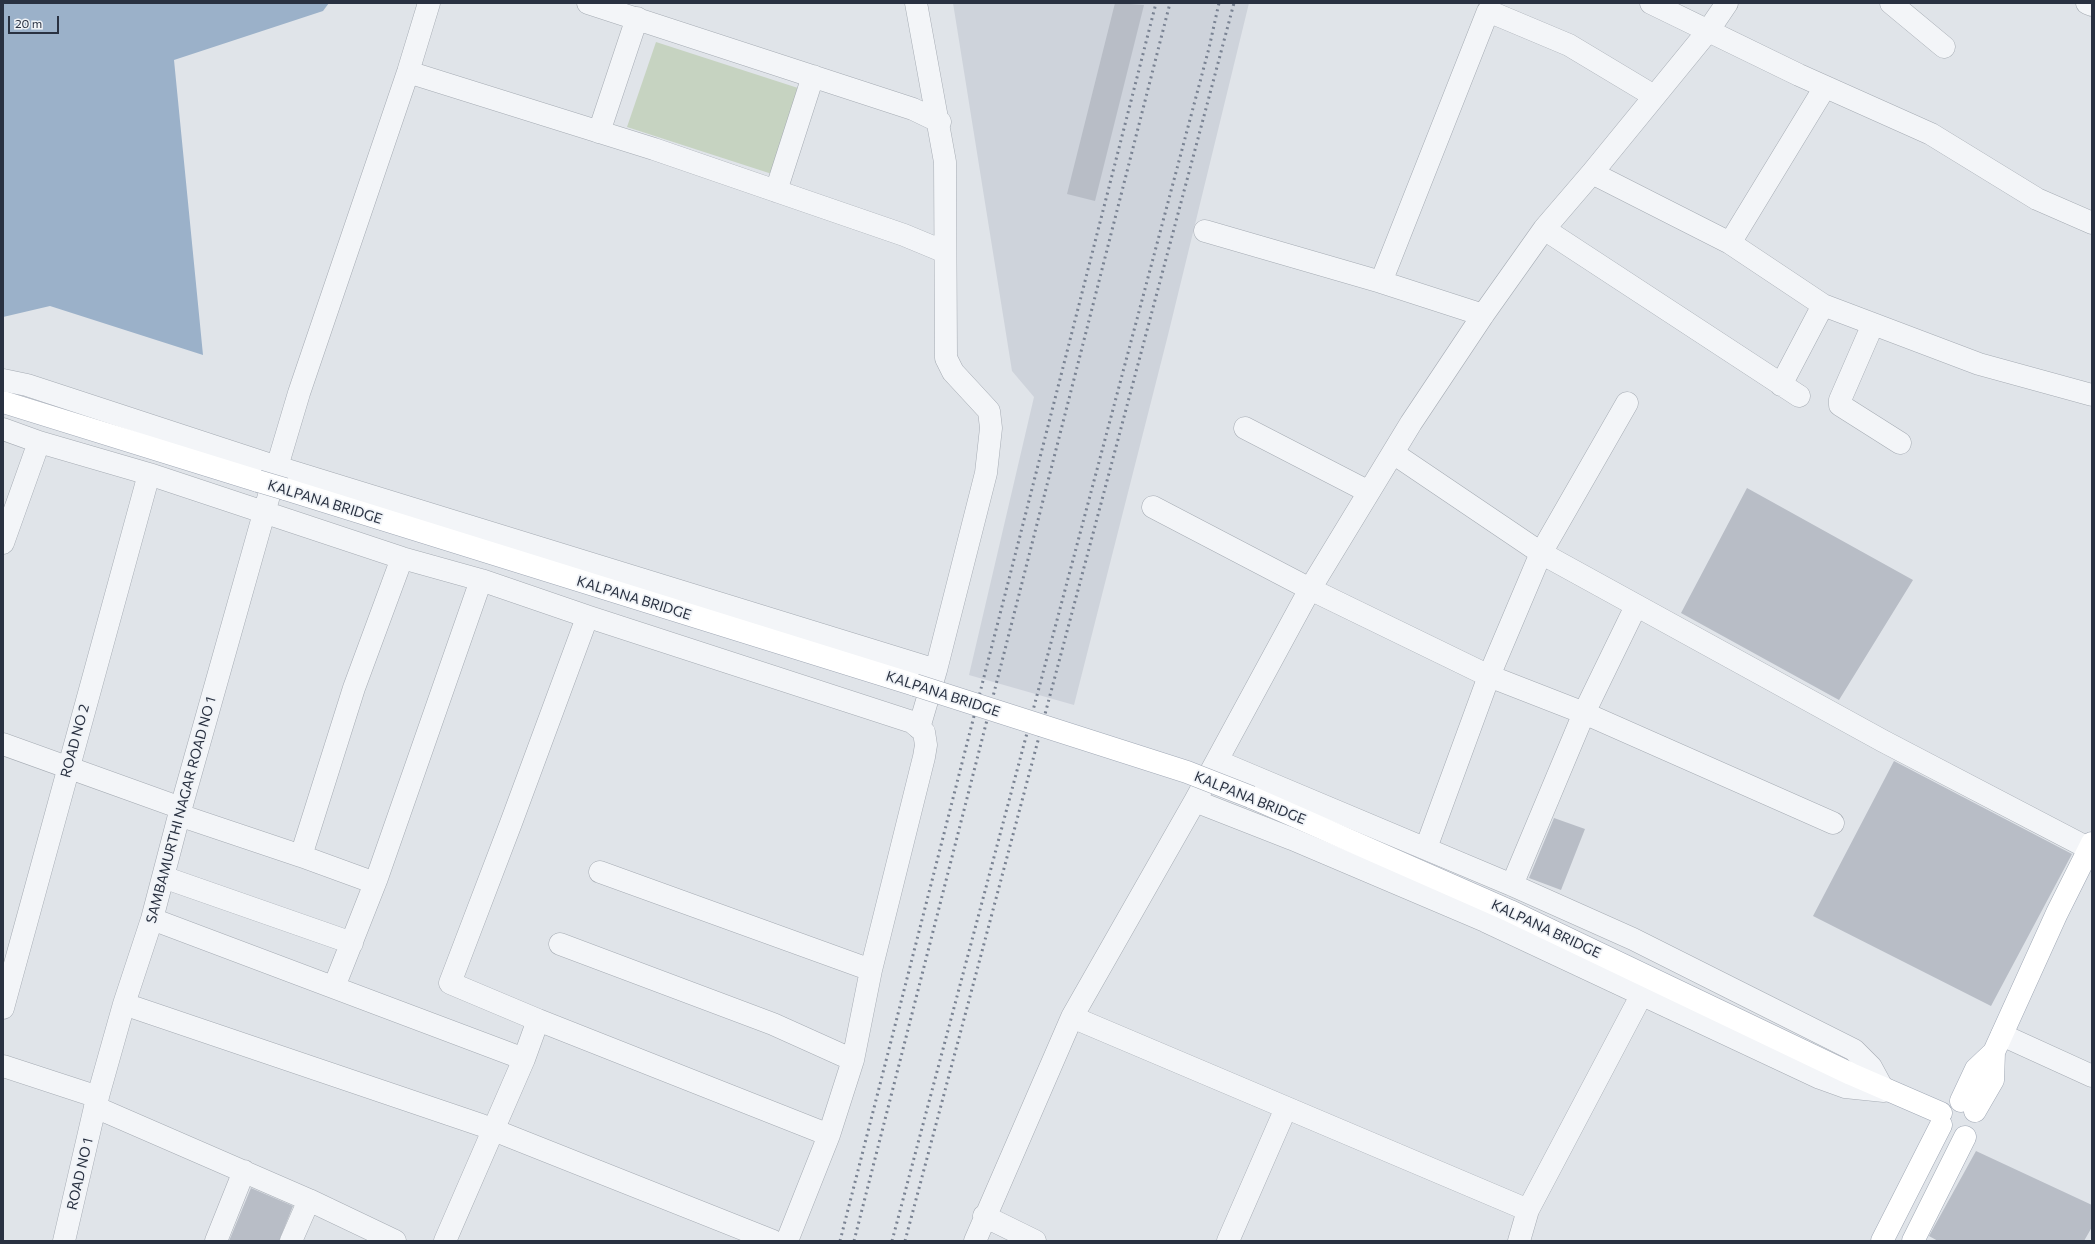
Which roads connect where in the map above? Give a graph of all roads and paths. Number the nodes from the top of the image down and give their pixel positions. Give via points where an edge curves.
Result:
1 (429, 3) edge
2 (588, 3) edge
3 (916, 3) edge
4 (1651, 3) edge
5 (1726, 3) edge
6 (1891, 3) edge
7 (2087, 3) edge
8 (2092, 5) edge
9 (1489, 7) edge
10 (637, 18) junction
11 (1708, 31) junction
12 (1944, 47) dead end
13 (408, 72) junction
14 (813, 76) junction
15 (1825, 86) junction
16 (1654, 96) junction
17 (940, 122) junction
18 (598, 132) junction
19 (1592, 173) junction
20 (776, 191) junction
21 (2092, 223) edge
22 (1544, 229) junction
23 (1205, 230) dead end
24 (1730, 243) junction
25 (945, 252) junction
26 (1380, 282) junction
27 (1823, 305) junction
28 (1483, 315) junction
29 (1873, 324) junction
30 (3, 380) edge
31 (1781, 385) junction
32 (2092, 395) edge
33 (1799, 396) dead end
34 (3, 402) edge
35 (1627, 403) dead end
36 (1245, 428) dead end
37 (3, 429) edge
38 (39, 442) junction
39 (1900, 443) dead end
40 (1392, 453) junction
41 (277, 467) junction
42 (149, 474) junction
43 (1369, 492) junction
44 (1153, 507) dead end
45 (263, 512) junction
46 (3, 543) edge
47 (1542, 554) junction
48 (402, 558) junction
49 (481, 580) junction
50 (1310, 589) junction
51 (1636, 606) junction
52 (586, 616) junction
53 (936, 670) junction
54 (1489, 676) junction
55 (1584, 713) junction
56 (919, 728) junction
57 (3, 744) edge
58 (1217, 761) junction
59 (68, 767) junction
60 (1195, 801) junction
61 (180, 811) junction
62 (1833, 823) dead end
63 (2091, 846) edge
64 (1426, 848) junction
65 (301, 856) junction
66 (600, 872) dead end
67 (163, 877) junction
68 (375, 883) junction
69 (1512, 885) junction
70 (152, 919) junction
71 (352, 943) junction
72 (560, 944) dead end
73 (871, 970) junction
74 (334, 987) junction
75 (1642, 994) junction
76 (124, 1004) junction
77 (3, 1008) edge
78 (1072, 1017) junction
79 (538, 1020) junction
80 (1998, 1043) junction
81 (524, 1059) junction
82 (853, 1060) junction
83 (3, 1066) edge
84 (2092, 1076) edge
85 (1882, 1087) junction
86 (97, 1102) junction
87 (1968, 1106) junction
88 (1286, 1108) junction
89 (1941, 1119) junction
90 (493, 1130) junction
91 (829, 1135) junction
92 (1965, 1136) junction
93 (244, 1171) junction
94 (309, 1200) junction
95 (1528, 1210) junction
96 (984, 1216) junction
97 (64, 1241) edge
98 (216, 1241) edge
99 (291, 1241) edge
100 (395, 1241) edge
101 (445, 1241) edge
102 (773, 1241) edge
103 (787, 1241) edge
104 (975, 1241) edge
105 (1035, 1241) edge
106 (1228, 1241) edge
107 (1519, 1241) edge
108 (1882, 1241) edge
109 (1913, 1241) edge

1 - 13 street, SAMBAMURTHI NAGAR ROAD NO 1
2 - 10 street
3 - 17 street
4 - 11 street
5 - 11 street
6 - 12 street
7 - 8 street
9 - 16 street via 1569,44
9 - 26 street
10 - 14 street
10 - 18 street
11 - 15 street
11 - 16 street
13 - 18 street
13 - 41 street, SAMBAMURTHI NAGAR ROAD NO 1 via 298,393
14 - 17 street via 913,109
14 - 20 street
15 - 21 street via 1931,134 2037,199
15 - 24 street
16 - 19 street
17 - 25 street via 946,162
18 - 20 street
19 - 22 street
19 - 24 street
20 - 25 street via 904,235
22 - 28 street
22 - 31 street
23 - 26 street
24 - 27 street
25 - 53 street via 948,333 946,358 953,372 988,411 991,428 986,473
26 - 28 street
27 - 29 street
27 - 31 street
28 - 40 street
29 - 32 street via 1979,364
29 - 39 street via 1840,404
30 - 41 street via 27,384
31 - 33 street
34 - 85 main road, KALPANA BRIDGE, bridge via 1187,772 1251,797 1510,911
35 - 47 street
36 - 43 street
37 - 38 street
38 - 42 street
38 - 46 street
40 - 43 street
40 - 47 street
41 - 45 street, SAMBAMURTHI NAGAR ROAD NO 1
41 - 53 street
42 - 45 street
42 - 59 street, ROAD NO 2
43 - 50 street
44 - 50 street
45 - 48 street
45 - 61 street, SAMBAMURTHI NAGAR ROAD NO 1
47 - 51 street
47 - 54 street
48 - 49 street
48 - 65 street via 354,688
49 - 52 street
49 - 68 street
50 - 54 street
50 - 58 street
51 - 55 street
51 - 63 street via 1883,741
52 - 56 street via 912,722
52 - 79 street via 520,801 450,983
53 - 56 street
54 - 55 street
54 - 64 street
55 - 62 street
55 - 69 street
56 - 73 street via 924,732 926,745
57 - 59 street
58 - 60 street
58 - 64 street
59 - 61 street
59 - 77 street, ROAD NO 2
60 - 75 street via 1478,918
60 - 78 street
61 - 65 street
61 - 67 street, SAMBAMURTHI NAGAR ROAD NO 1
63 - 80 main road via 2057,913
64 - 69 street
65 - 68 street
66 - 73 street
67 - 70 street, SAMBAMURTHI NAGAR ROAD NO 1
67 - 71 street
68 - 71 street
69 - 85 street via 1633,939 1854,1050 1871,1068
70 - 74 street
70 - 76 street, SAMBAMURTHI NAGAR ROAD NO 1
71 - 74 street
72 - 82 street via 773,1024
73 - 82 street
74 - 81 street
75 - 85 street via 1845,1088 1884,1091
75 - 95 street
76 - 86 street, SAMBAMURTHI NAGAR ROAD NO 1
76 - 90 street
78 - 88 street
78 - 96 street
79 - 81 street
79 - 91 street
80 - 84 street
80 - 87 main road via 1993,1080
81 - 90 street
82 - 91 street
83 - 86 street
85 - 89 main road, KALPANA BRIDGE
86 - 93 street
86 - 97 street, ROAD NO 1
87 - 89 main road via 1949,1103
87 - 92 main road via 1977,1117 1974,1129
88 - 95 street
88 - 106 street
89 - 92 main road via 1943,1129 1950,1136
89 - 108 main road
90 - 101 street
90 - 102 street
91 - 103 street
92 - 109 main road
93 - 94 street
93 - 98 street
94 - 99 street
94 - 100 street
95 - 107 street
96 - 104 street
96 - 105 street

